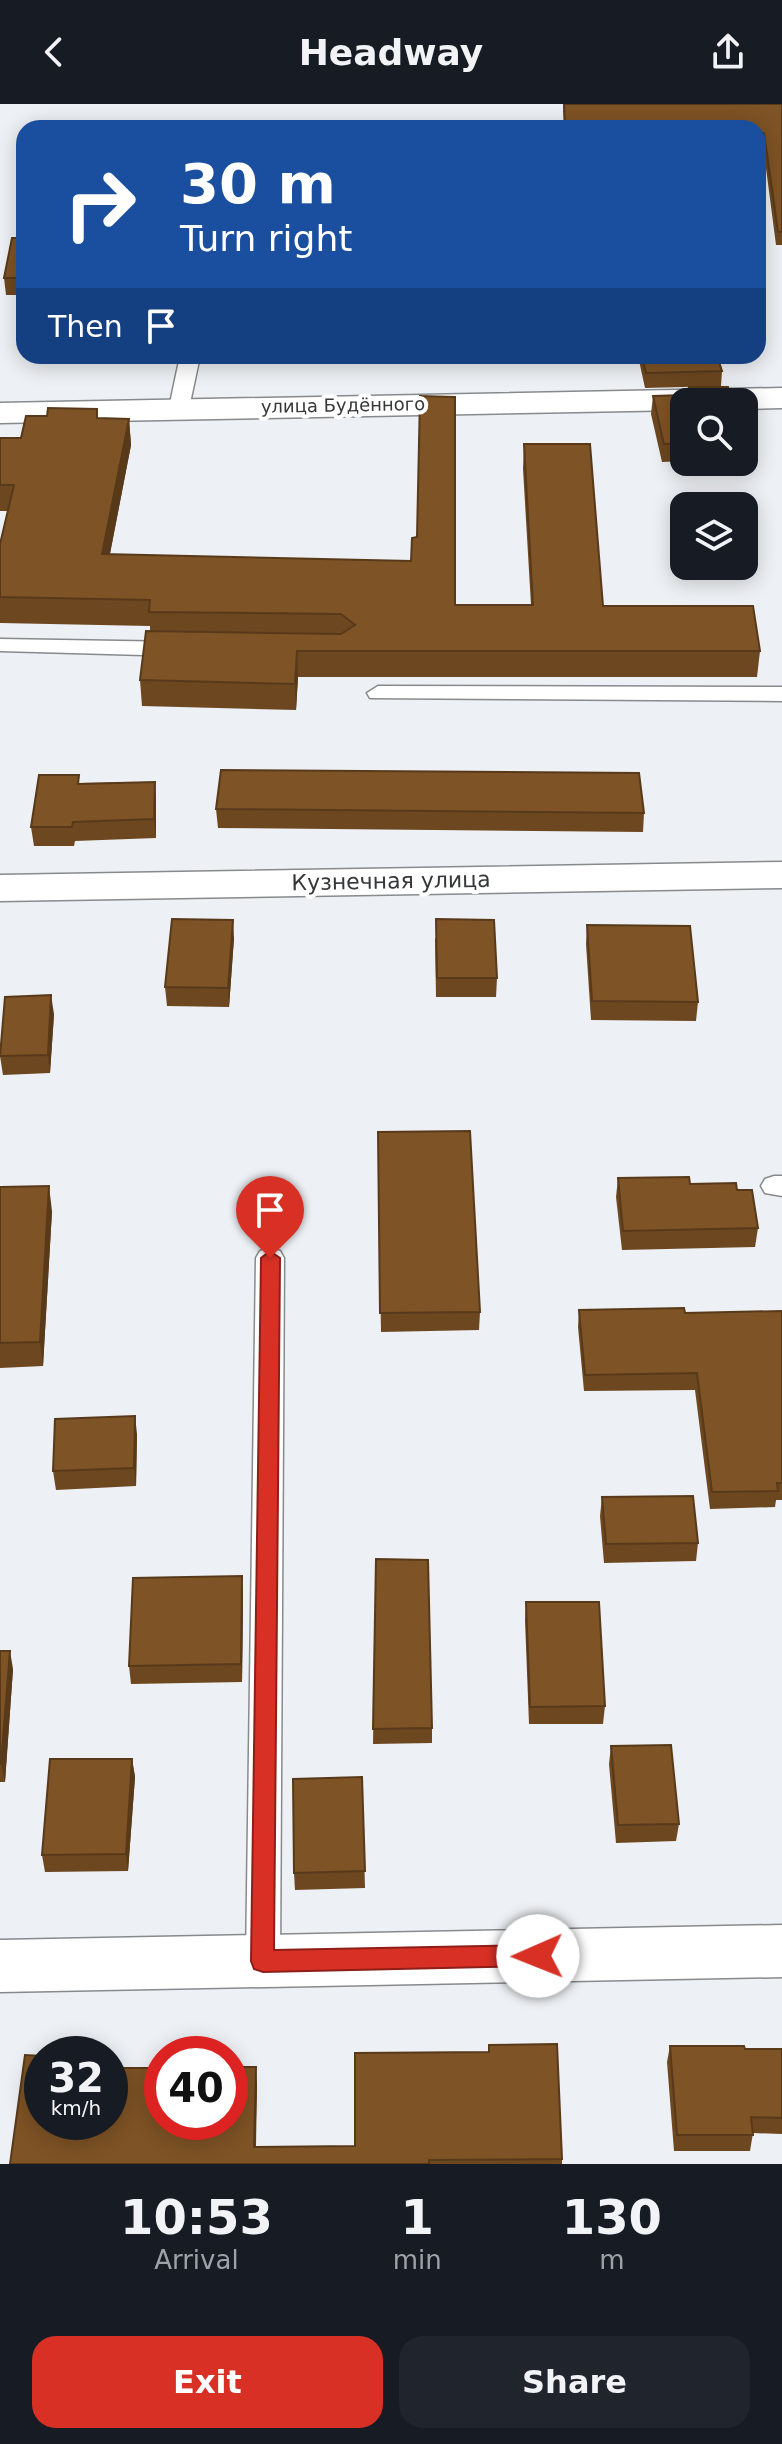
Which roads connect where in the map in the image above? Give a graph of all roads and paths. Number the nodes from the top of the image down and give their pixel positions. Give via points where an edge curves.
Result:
1 (188, 364) edge
2 (782, 398) edge
3 (179, 408) junction
4 (0, 413) edge
5 (0, 645) edge
6 (203, 649) edge
7 (378, 693) dead end
8 (782, 694) edge
9 (782, 875) edge
10 (0, 888) edge
11 (270, 1258) dead end
12 (782, 1951) edge
13 (263, 1961) junction
14 (0, 1966) edge

1 - 3 lane
2 - 3 street, улица Будённого
3 - 4 street, улица Будённого
5 - 6 lane
7 - 8 lane
9 - 10 street, Кузнечная улица
11 - 13 lane
12 - 13 street
13 - 14 street

